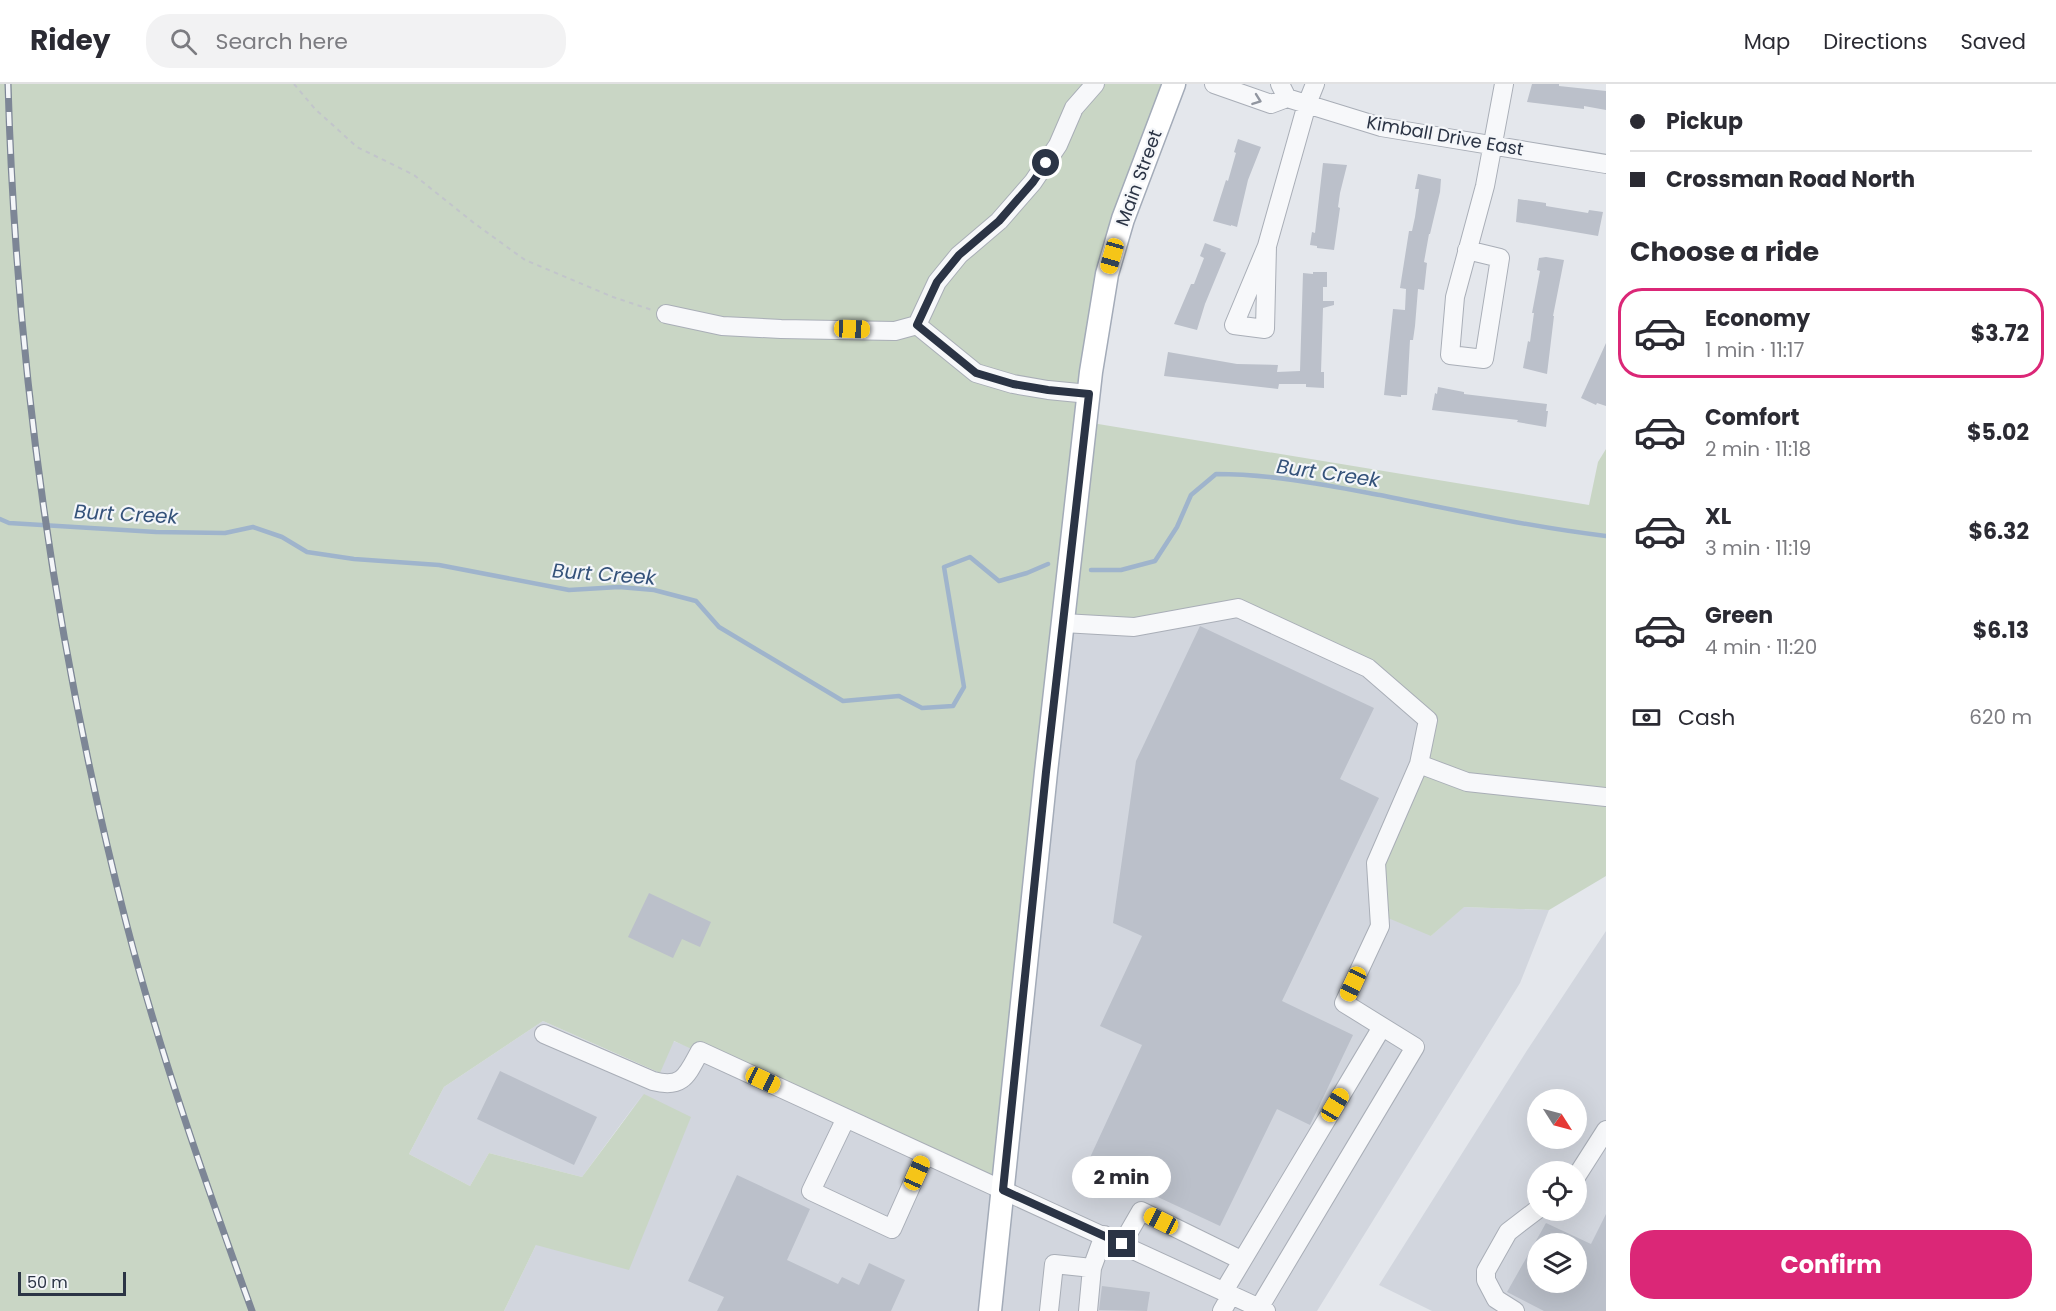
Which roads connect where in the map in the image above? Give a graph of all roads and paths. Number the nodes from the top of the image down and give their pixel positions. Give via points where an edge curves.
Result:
1 (294, 84) edge
2 (1095, 84) edge
3 (1174, 84) edge
4 (1214, 84) edge
5 (1315, 84) edge
6 (1504, 84) edge
7 (1283, 91) edge
8 (1307, 104) junction
9 (1492, 145) junction
10 (1606, 164) edge
11 (1267, 246) dead end
12 (1467, 250) junction
13 (666, 314) joint
14 (917, 325) junction
15 (1089, 394) junction
16 (1063, 623) junction
17 (1419, 764) junction
18 (1606, 797) edge
19 (1382, 1027) junction
20 (544, 1034) dead end
21 (846, 1118) junction
22 (1606, 1130) edge
23 (925, 1155) junction
24 (1586, 1161) edge
25 (1003, 1190) junction
26 (1527, 1217) edge
27 (1104, 1235) junction
28 (1122, 1244) junction
29 (1241, 1260) junction
30 (1092, 1268) junction
31 (1228, 1293) junction
32 (1263, 1310) edge
33 (990, 1311) edge
34 (1049, 1311) edge
35 (1088, 1311) edge
36 (1222, 1311) edge
37 (1515, 1311) edge

1 - 13 path via 357,147 414,175 525,260 613,297
2 - 14 street via 1074,108 1058,145 1033,182 937,282
3 - 15 main road, Main Street via 1110,263
4 -> 7 street, Kimball Drive East via 1271,104
5 - 8 street
6 - 9 street
7 - 8 street, Kimball Drive East
8 - 9 street, Kimball Drive East via 1381,127
8 - 11 street
9 - 10 street, Kimball Drive East
9 - 12 street
12 - 12 street via 1455,297 1450,356 1484,359 1500,258
13 - 14 street via 722,326 781,329 896,331
14 - 15 street via 976,373 1037,388
15 - 16 main road, Main Street
16 - 17 street via 1134,627 1238,608 1368,668 1428,720
16 - 25 main road, Main Street
17 - 18 street via 1467,782
17 - 19 street via 1376,863 1380,926 1344,1003
19 - 29 street
19 - 32 street via 1415,1047
20 - 21 street via 666,1085 680,1082 700,1051
21 - 23 street
21 - 23 street via 811,1191 892,1229
22 - 24 street
23 - 25 street
25 - 27 street
25 - 33 main road, Main Street
26 - 37 street via 1508,1232 1486,1271 1486,1280 1496,1299
27 - 28 street
27 - 30 street
28 - 29 street via 1141,1210
28 - 31 street
29 - 31 street
30 - 34 street via 1054,1264
30 - 35 street
31 - 32 street
31 - 36 street

